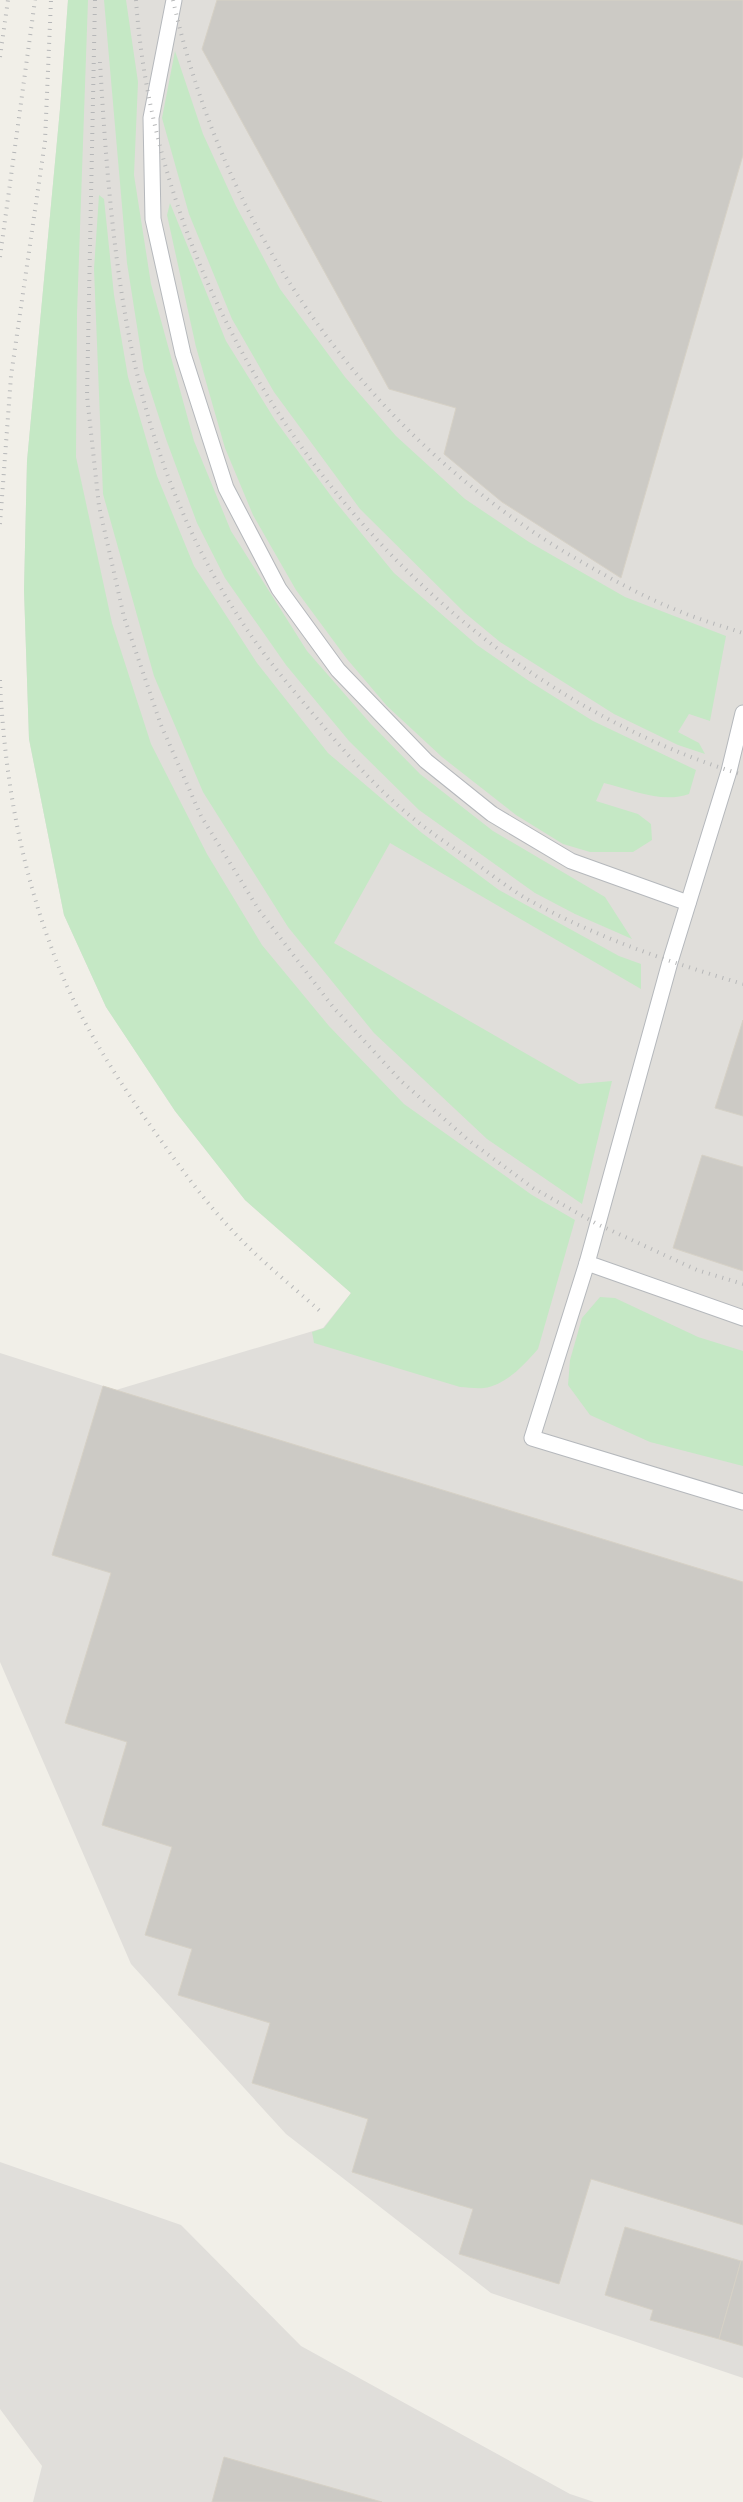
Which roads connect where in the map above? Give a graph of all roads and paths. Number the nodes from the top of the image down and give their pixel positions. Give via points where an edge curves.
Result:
1 (174, 0) edge
2 (743, 713) edge
3 (688, 903) junction
4 (587, 1263) junction
5 (743, 1318) edge
6 (743, 1502) edge

1 - 3 lane via 151,118 153,219 183,354 226,488 279,589 338,670 426,761 492,814 571,861
2 - 3 lane
3 - 4 lane
4 - 5 lane
4 - 6 lane via 532,1438

